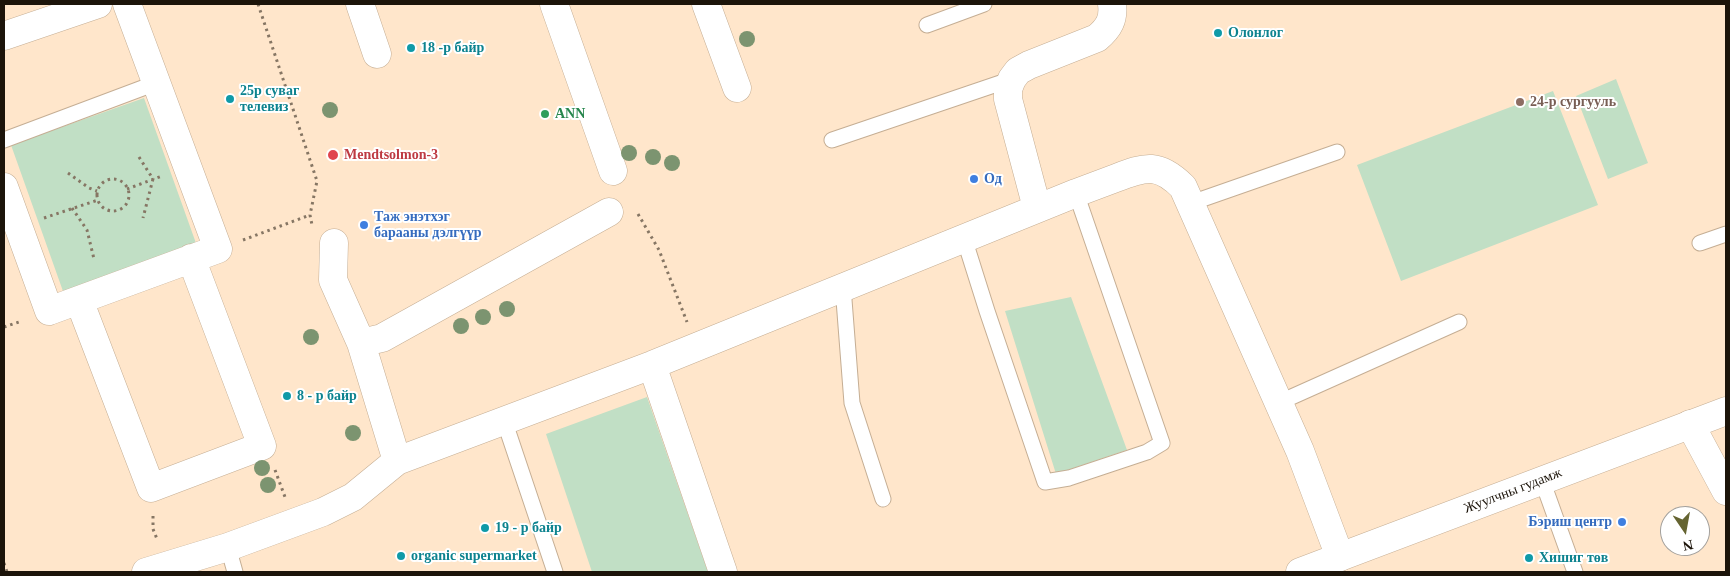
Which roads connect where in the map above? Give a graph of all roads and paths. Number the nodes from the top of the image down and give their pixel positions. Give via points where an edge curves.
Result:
1 (98, 4) edge
2 (127, 4) edge
3 (360, 4) edge
4 (554, 4) edge
5 (706, 4) edge
6 (984, 4) edge
7 (1112, 4) edge
8 (926, 26) dead end
9 (4, 36) edge
10 (377, 54) dead end
11 (1012, 79) junction
12 (156, 82) junction
13 (737, 88) dead end
14 (4, 140) edge
15 (832, 140) dead end
16 (1337, 152) dead end
17 (139, 157) dead end
18 (187, 166) junction
19 (613, 171) dead end
20 (68, 173) dead end
21 (153, 179) junction
22 (4, 188) edge
23 (127, 189) junction
24 (97, 191) junction
25 (1076, 193) junction
26 (98, 200) junction
27 (1191, 204) junction
28 (72, 208) junction
29 (1037, 208) junction
30 (636, 211) dead end
31 (609, 212) dead end
32 (310, 215) dead end
33 (143, 218) dead end
34 (18, 227) junction
35 (1726, 234) edge
36 (964, 238) junction
37 (1700, 242) dead end
38 (334, 244) dead end
39 (218, 249) junction
40 (191, 258) junction
41 (94, 259) dead end
42 (843, 287) junction
43 (79, 300) junction
44 (1458, 322) dead end
45 (361, 344) junction
46 (696, 346) junction
47 (652, 365) junction
48 (1278, 402) junction
49 (1726, 411) edge
50 (504, 420) junction
51 (1690, 424) junction
52 (262, 446) junction
53 (397, 461) junction
54 (1542, 480) junction
55 (1724, 483) edge
56 (151, 488) junction
57 (882, 499) dead end
58 (294, 523) junction
59 (1340, 557) junction
60 (231, 560) edge
61 (4, 563) edge
62 (155, 570) edge
63 (7, 572) edge
64 (555, 572) edge
65 (723, 572) edge
66 (1300, 572) edge
67 (1575, 572) edge

1 - 9 street
2 - 12 street
3 - 10 street
4 - 19 street
5 - 13 street
6 - 8 lane
7 - 11 street via 1113,14 1105,32 1029,65
11 - 15 lane
11 - 29 street via 1008,99
12 - 14 lane
12 - 18 street
16 - 27 lane
17 - 21 path
18 - 21 path
18 - 39 street
20 - 24 path
21 - 23 path
21 - 33 path
22 - 34 street
23 - 24 path via 119,180 110,179
23 - 26 path via 128,201 123,208 108,210
24 - 26 path
25 - 27 street via 1138,169 1151,169 1174,178 1184,187
25 - 29 street
25 - 36 lane via 1162,443 1147,452 1069,478 1045,482
26 - 28 path
27 - 48 street
28 - 34 path
28 - 41 path via 87,230
29 - 36 street
30 - 46 path via 659,250
31 - 45 street via 382,338
32 - 39 path
34 - 43 street via 50,311
35 - 37 lane
36 - 42 street
38 - 45 street via 333,280
39 - 40 street
40 - 43 street
40 - 52 street
42 - 46 street
42 - 57 lane via 852,403
43 - 56 street
44 - 48 lane
45 - 53 street
46 - 47 street
47 - 50 street
47 - 65 street
48 - 59 street
49 - 51 street, Жуулчны гудамж
50 - 53 street
50 - 64 lane
51 - 54 street, Жуулчны гудамж
51 - 55 street
52 - 56 street
52 - 58 path via 272,462
53 - 58 street via 353,497
54 - 59 street, Жуулчны гудамж
54 - 67 lane
56 - 62 path
58 - 60 street
59 - 66 street, Жуулчны гудамж
60 - 62 street
61 - 63 path

